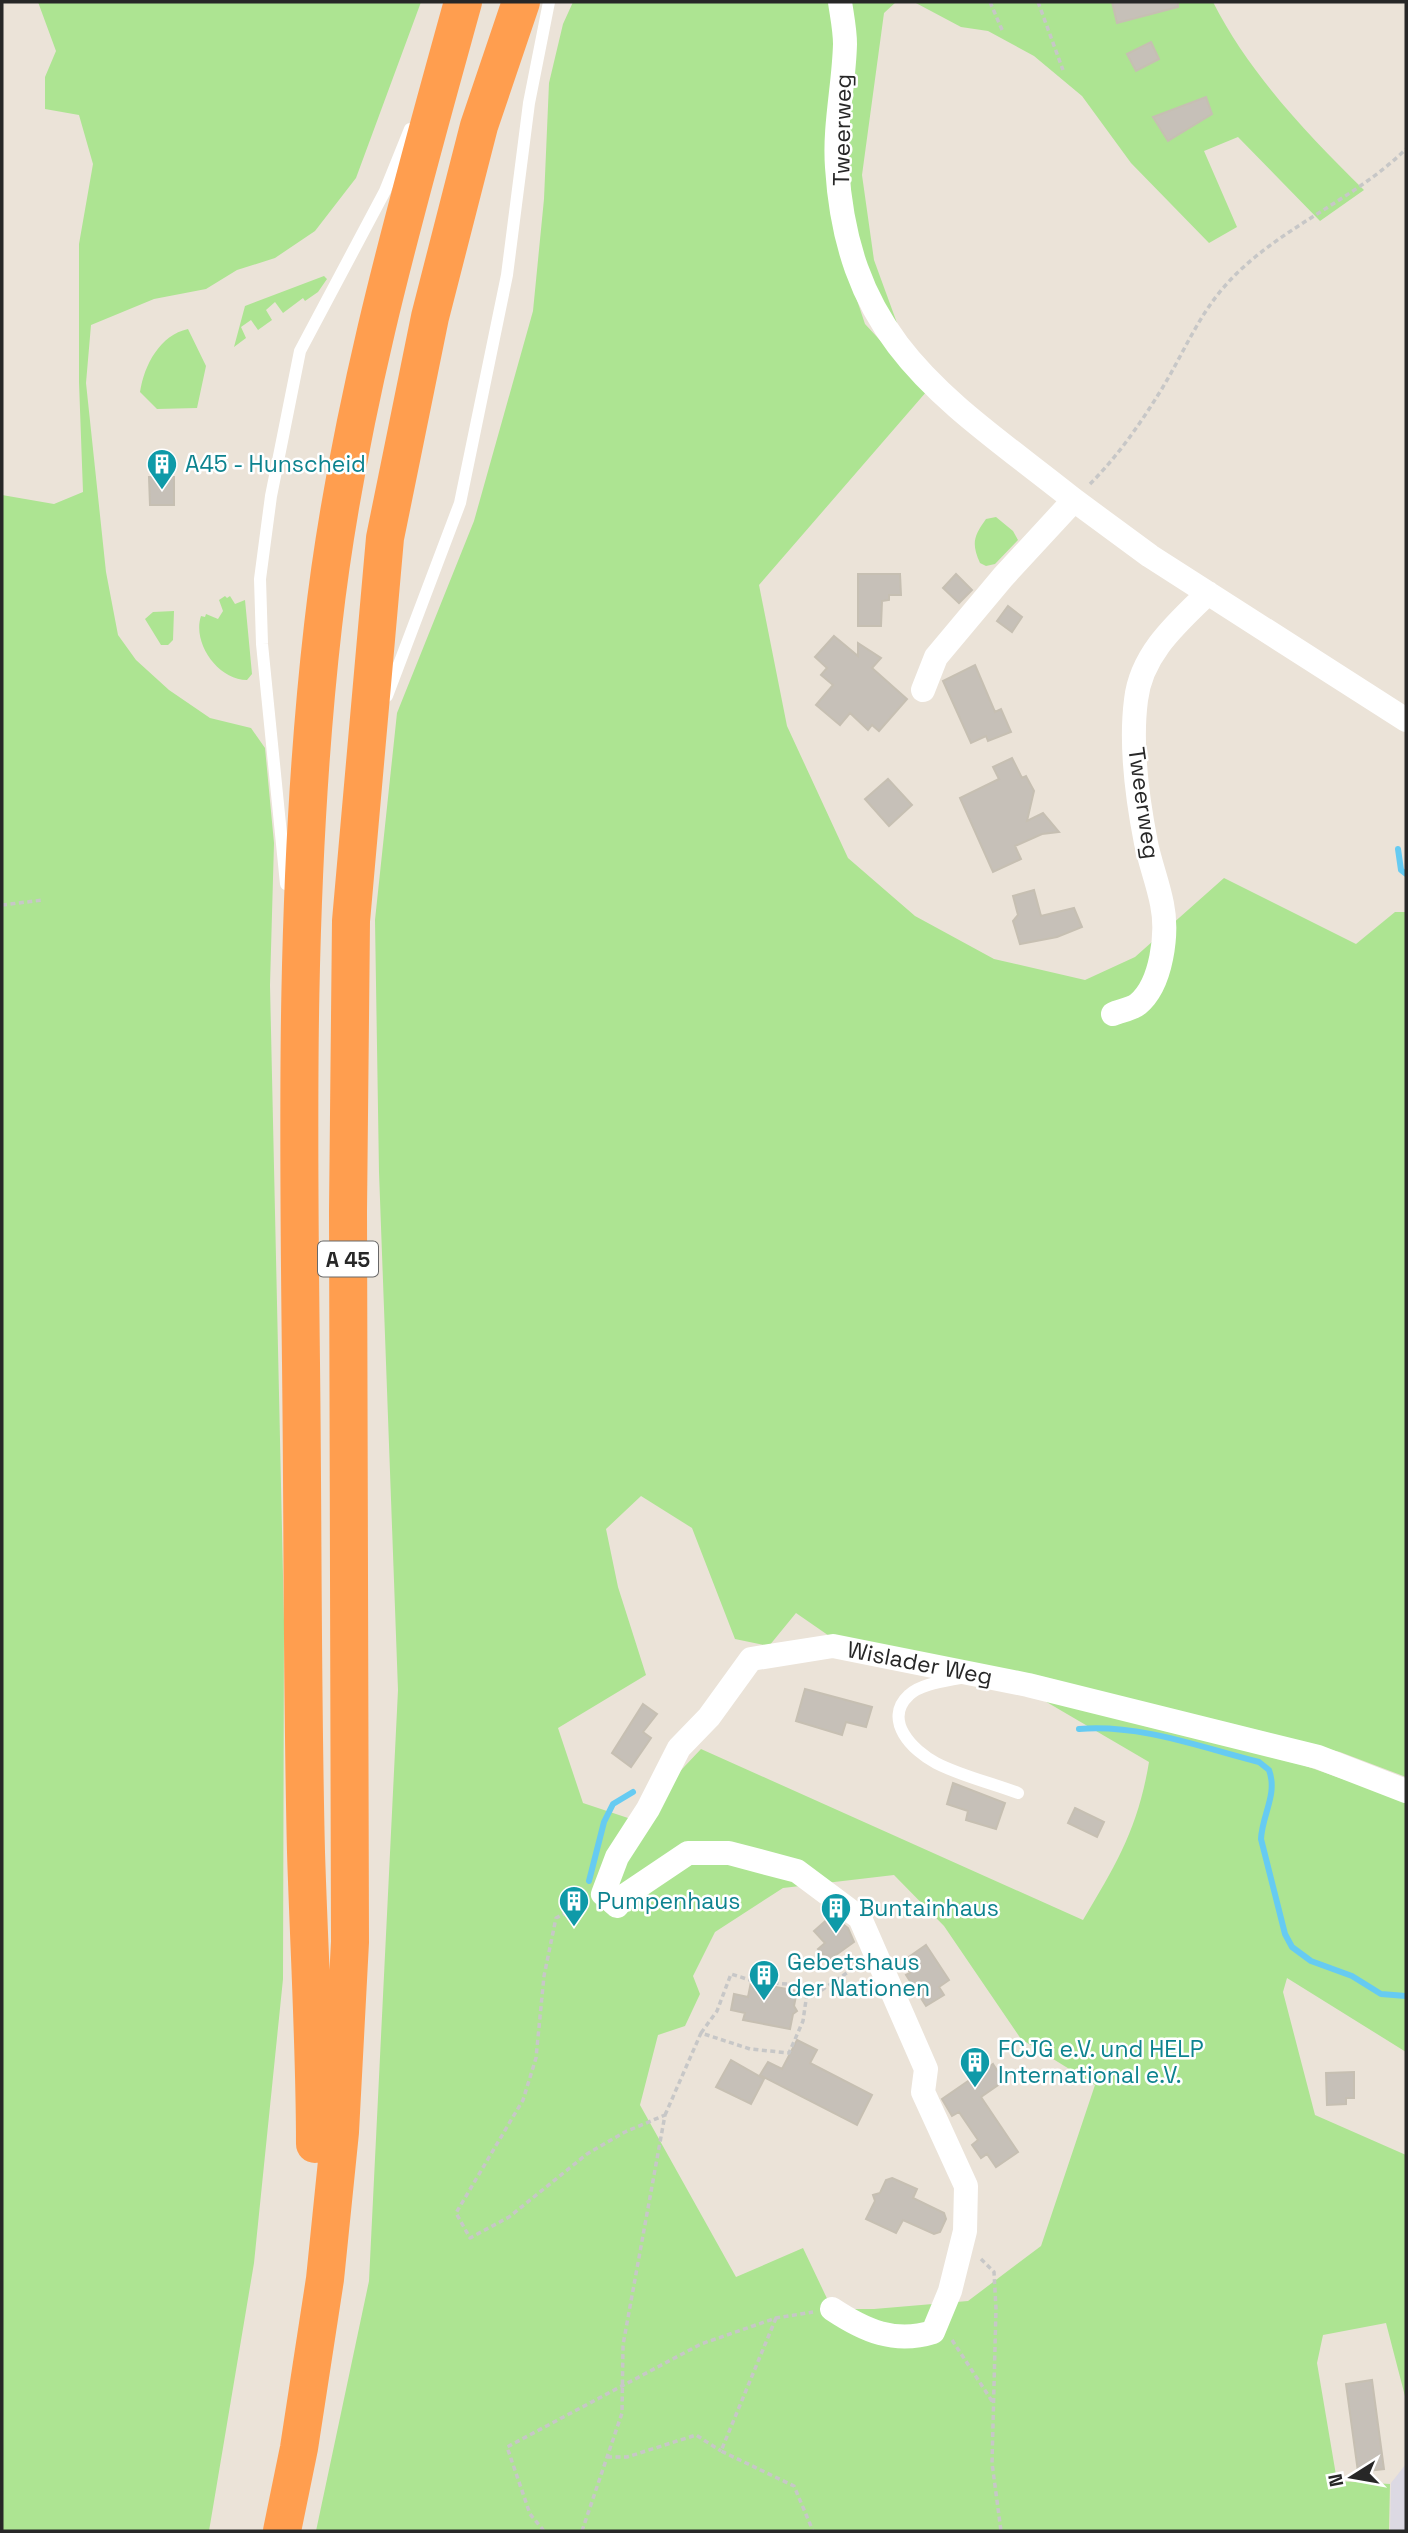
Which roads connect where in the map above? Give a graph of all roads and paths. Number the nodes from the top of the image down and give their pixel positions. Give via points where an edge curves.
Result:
1 (462, 2) edge
2 (521, 2) edge
3 (549, 2) edge
4 (840, 2) edge
5 (990, 2) edge
6 (1038, 2) edge
7 (1003, 32) dead end
8 (1063, 70) dead end
9 (1406, 149) edge
10 (1074, 500) junction
11 (1209, 593) junction
12 (923, 690) dead end
13 (1406, 720) edge
14 (287, 898) dead end
15 (43, 900) dead end
16 (2, 905) edge
17 (288, 912) dead end
18 (351, 921) junction
19 (1113, 1014) dead end
20 (297, 1037) junction
21 (974, 1674) junction
22 (1406, 1791) edge
23 (1018, 1793) dead end
24 (603, 1895) junction
25 (876, 1954) junction
26 (808, 1986) junction
27 (701, 2034) junction
28 (665, 2115) junction
29 (962, 2244) junction
30 (832, 2309) joint
31 (776, 2318) junction
32 (938, 2319) junction
33 (624, 2387) junction
34 (993, 2403) junction
35 (721, 2451) junction
36 (607, 2457) junction
37 (267, 2531) edge
38 (282, 2531) edge
39 (544, 2531) edge
40 (582, 2531) edge
41 (813, 2531) edge
42 (1001, 2531) edge

1 - 14 lane via 385,191 300,351 271,496 260,579 262,645
1 - 20 highway, A 45 via 398,236 343,483 312,745
2 - 18 highway, A 45 via 480,126 430,317 385,538
3 - 18 lane via 527,115 507,275 460,503 388,689
4 - 10 street, Tweerweg via 845,42 836,164 844,229 869,302 890,336 936,390
5 - 7 path
6 - 8 path
9 - 10 path via 1366,184 1251,260 1224,288 1112,462
10 - 11 street, Tweerweg
10 - 12 street via 936,657
11 - 13 street, Tweerweg
11 - 19 street, Tweerweg via 1161,639 1136,698 1135,771 1146,844 1163,907 1162,946 1155,979 1138,1004
15 - 16 path
17 - 20 lane
18 - 38 highway, A 45 via 350,1942 340,2132 325,2279
20 - 37 highway, A 45 via 315,2212 293,2392
21 - 22 street, Wislader Weg via 1318,1757
21 - 23 lane via 910,1693 898,1720 915,1749 937,1763
21 - 24 street, Wislader Weg via 833,1646 751,1658 709,1717 679,1748 617,1857
24 - 25 street via 617,1906 627,1894 688,1853 729,1853 797,1871 860,1918
24 - 28 path via 555,1918 544,1976 537,2058 523,2100 456,2213 470,2238 509,2217 587,2154
25 - 26 path via 813,1996
25 - 29 street via 926,2068 923,2092 966,2186
26 - 27 path via 753,1981 731,1973 717,2011
26 - 27 path via 803,2021 789,2053 750,2049
27 - 28 path
28 - 33 path via 623,2345
29 - 32 street
29 - 34 path via 994,2273
30 - 31 path
30 - 32 street via 859,2328 910,2339 933,2332
31 - 33 path via 701,2344
31 - 35 path
32 - 34 path
33 - 36 path via 622,2413
33 - 39 path via 507,2447 530,2514
34 - 42 path via 992,2463
35 - 36 path via 696,2435 627,2457
35 - 41 path via 794,2486
36 - 40 path

